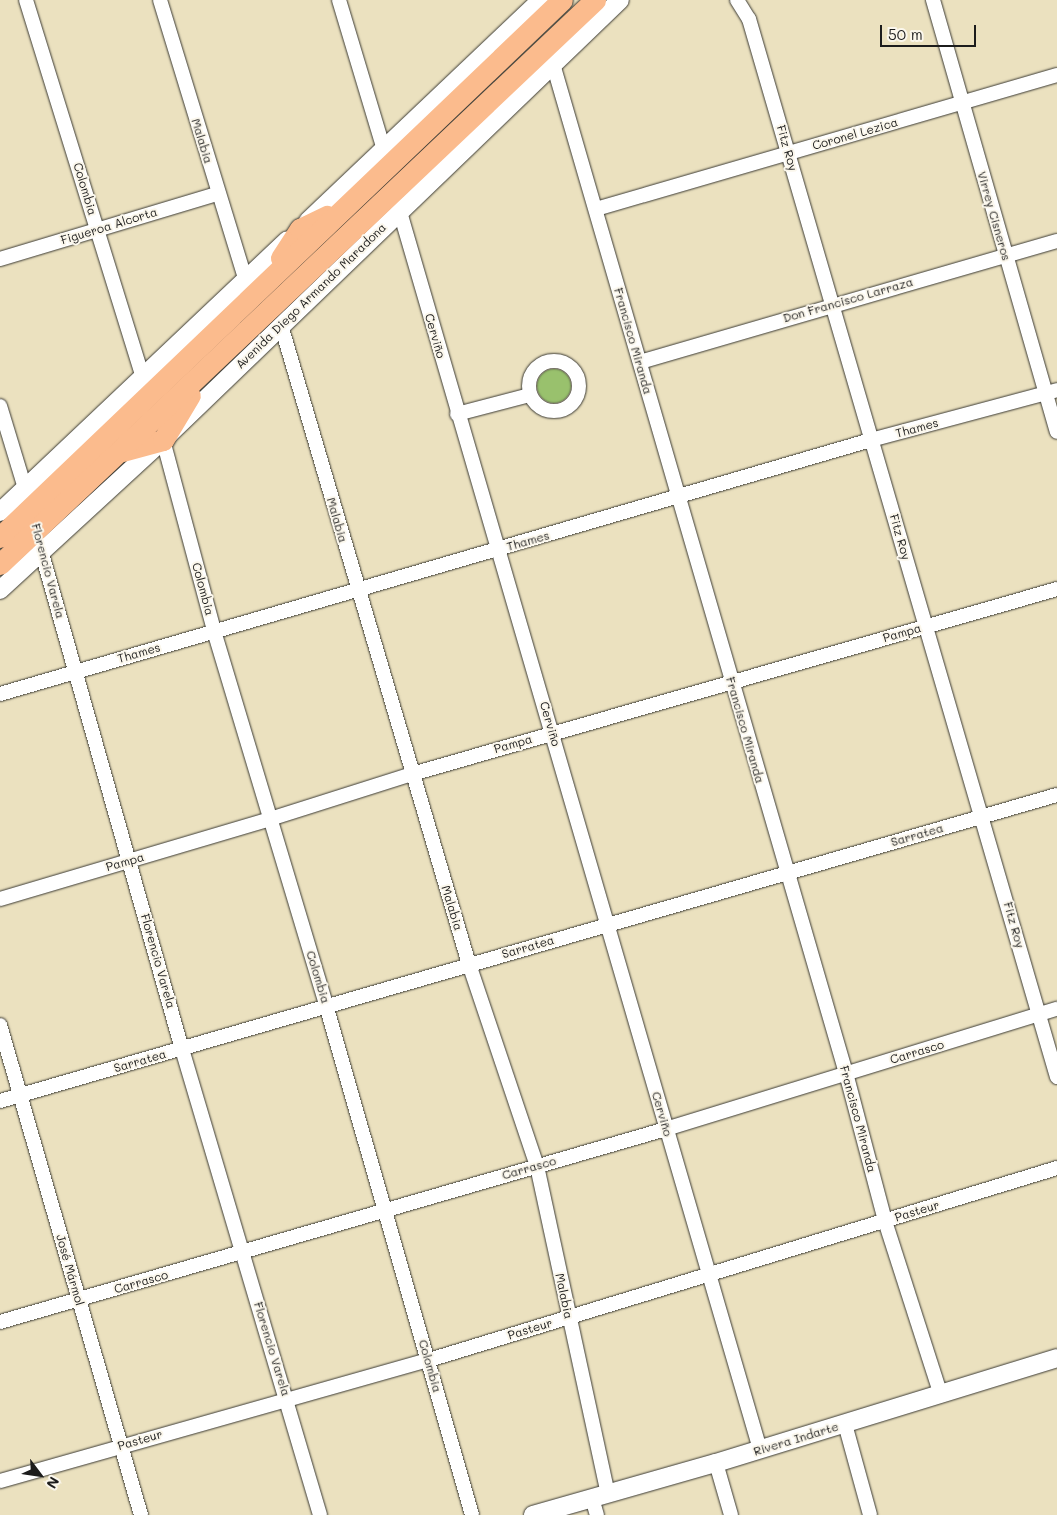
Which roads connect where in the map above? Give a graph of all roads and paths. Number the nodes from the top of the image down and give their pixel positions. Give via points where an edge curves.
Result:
1 (26, 0) edge
2 (160, 0) edge
3 (339, 0) edge
4 (541, 0) edge
5 (562, 0) edge
6 (595, 0) edge
7 (620, 0) edge
8 (737, 0) edge
9 (933, 0) edge
10 (502, 38) joint
11 (553, 64) junction
12 (1057, 75) edge
13 (962, 103) junction
14 (788, 154) junction
15 (386, 158) junction
16 (217, 194) junction
17 (397, 202) junction
18 (345, 207) junction
19 (596, 208) junction
20 (300, 229) junction
21 (98, 230) junction
22 (1057, 241) edge
23 (1005, 256) junction
24 (0, 259) edge
25 (253, 285) junction
26 (832, 304) junction
27 (281, 325) junction
28 (640, 362) junction
29 (205, 371) junction
30 (143, 379) junction
31 (1051, 392) edge
32 (530, 395) dead end
33 (0, 406) edge
34 (457, 414) junction
35 (1057, 432) edge
36 (163, 440) junction
37 (871, 440) junction
38 (119, 452) junction
39 (25, 488) junction
40 (677, 498) junction
41 (31, 509) junction
42 (0, 512) edge
43 (36, 530) junction
44 (0, 537) edge
45 (499, 550) junction
46 (41, 552) junction
47 (0, 564) edge
48 (1057, 589) edge
49 (0, 590) edge
50 (357, 590) junction
51 (926, 626) junction
52 (214, 631) junction
53 (76, 672) junction
54 (730, 683) junction
55 (0, 694) edge
56 (552, 733) junction
57 (412, 774) junction
58 (1057, 795) edge
59 (982, 816) junction
60 (270, 820) junction
61 (129, 861) junction
62 (787, 874) junction
63 (0, 899) edge
64 (607, 925) junction
65 (469, 964) junction
66 (326, 1005) junction
67 (1057, 1009) edge
68 (1041, 1015) junction
69 (0, 1025) edge
70 (182, 1049) junction
71 (846, 1073) junction
72 (1057, 1077) edge
73 (21, 1095) junction
74 (0, 1101) edge
75 (666, 1129) junction
76 (537, 1166) junction
77 (1057, 1168) edge
78 (385, 1210) junction
79 (885, 1221) junction
80 (243, 1252) junction
81 (708, 1274) junction
82 (78, 1300) junction
83 (569, 1317) junction
84 (0, 1322) edge
85 (1057, 1358) edge
86 (429, 1360) junction
87 (941, 1395) junction
88 (287, 1399) junction
89 (845, 1424) junction
90 (120, 1445) junction
91 (760, 1449) junction
92 (716, 1463) junction
93 (0, 1481) edge
94 (599, 1503) edge
95 (141, 1515) edge
96 (320, 1515) edge
97 (472, 1515) edge
98 (533, 1515) edge
99 (731, 1515) edge
100 (870, 1515) edge

1 - 21 street, Colombia
2 - 16 street, Malabia
3 - 15 street, Cerviño
4 - 10 street
5 - 15 main road
6 - 17 main road, Avenida Diego Armando Maradona
7 - 11 street, Avenida Diego Armando Maradona
8 - 14 street, Fitz Roy via 749,19
9 - 13 street, Virrey Cisneros
10 - 15 main road
11 - 17 street, Avenida Diego Armando Maradona
11 - 19 street, Francisco Miranda
12 - 13 street, Coronel Lezica
13 - 14 street, Coronel Lezica
13 - 23 street, Virrey Cisneros
14 - 19 street, Coronel Lezica
14 - 26 street, Fitz Roy
15 - 17 street, Cerviño
15 - 18 main road
15 - 20 street
16 - 21 street, Figueroa Alcorta
16 - 25 street, Malabia
17 - 27 street, Avenida Diego Armando Maradona
17 - 29 main road, Avenida Diego Armando Maradona
17 - 34 street, Cerviño
18 - 20 main road
18 - 25 main road
19 - 28 street, Francisco Miranda
20 - 25 main road
21 - 24 street, Figueroa Alcorta
21 - 30 street, Colombia
22 - 23 street, Don Francisco Larraza
23 - 26 street, Don Francisco Larraza
23 - 31 street, Virrey Cisneros
25 - 30 street
25 - 41 main road
26 - 28 street, Don Francisco Larraza
26 - 37 street, Fitz Roy
27 - 36 street, Avenida Diego Armando Maradona
27 - 50 street, Malabia
28 - 40 street, Francisco Miranda
29 - 36 main road
29 - 38 main road, Avenida Diego Armando Maradona
30 - 39 street
31 - 35 street, Virrey Cisneros
31 - 37 street, Thames
32 - 34 street
33 - 39 street, Florencio Varela
34 - 45 street, Cerviño
36 - 38 main road
36 - 46 street, Avenida Diego Armando Maradona
36 - 52 street, Colombia
37 - 40 street, Thames
37 - 51 street, Fitz Roy
38 - 43 main road, Avenida Diego Armando Maradona
39 - 41 street, Florencio Varela
39 - 42 street
40 - 45 street, Thames
40 - 54 street, Francisco Miranda
41 - 43 street, Florencio Varela
41 - 44 main road
43 - 46 street, Florencio Varela
43 - 47 main road, Avenida Diego Armando Maradona
45 - 50 street, Thames
45 - 56 street, Cerviño
46 - 49 street, Avenida Diego Armando Maradona
46 - 53 street, Florencio Varela
48 - 51 street, Pampa
50 - 52 street, Thames
50 - 57 street, Malabia
51 - 54 street, Pampa
51 - 59 street, Fitz Roy
52 - 53 street, Thames
52 - 60 street, Colombia
53 - 55 street, Thames
53 - 61 street, Florencio Varela
54 - 56 street, Pampa
54 - 62 street, Francisco Miranda
56 - 57 street, Pampa
56 - 64 street, Cerviño
57 - 60 street, Pampa
57 - 65 street, Malabia
58 - 59 street, Sarratea
59 - 62 street, Sarratea
59 - 68 street, Fitz Roy
60 - 61 street, Pampa
60 - 66 street, Colombia
61 - 63 street, Pampa
61 - 70 street, Florencio Varela
62 - 64 street, Sarratea
62 - 71 street, Francisco Miranda
64 - 65 street, Sarratea
64 - 75 street, Cerviño
65 - 66 street, Sarratea
65 - 76 street, Malabia
66 - 70 street, Sarratea
66 - 78 street, Colombia
67 - 68 street, Carrasco
68 - 71 street, Carrasco
68 - 72 street, Fitz Roy
69 - 73 street, José Mármol
70 - 73 street, Sarratea
70 - 80 street, Florencio Varela
71 - 75 street, Carrasco
71 - 79 street, Francisco Miranda
73 - 74 street, Sarratea
73 - 82 street, José Mármol
75 - 76 street, Carrasco
75 - 81 street, Cerviño
76 - 78 street, Carrasco
76 - 83 street, Malabia
77 - 79 street, Pasteur
78 - 80 street, Carrasco
78 - 86 street, Colombia
79 - 81 street, Pasteur
79 - 87 street, Francisco Miranda
80 - 82 street, Carrasco
80 - 88 street, Florencio Varela
81 - 83 street, Pasteur
81 - 91 street, Cerviño
82 - 84 street, Carrasco
82 - 90 street, José Mármol
83 - 86 street, Pasteur
83 - 94 street, Malabia
85 - 87 street, Rivera Indarte
86 - 88 street, Pasteur
86 - 97 street, Colombia
87 - 89 street, Rivera Indarte
88 - 90 street, Pasteur
88 - 96 street, Florencio Varela
89 - 91 street, Rivera Indarte
89 - 100 street
90 - 93 street, Pasteur
90 - 95 street, José Mármol
91 - 92 street, Rivera Indarte
92 - 94 street, Rivera Indarte
92 - 99 street
94 - 98 street, Rivera Indarte

